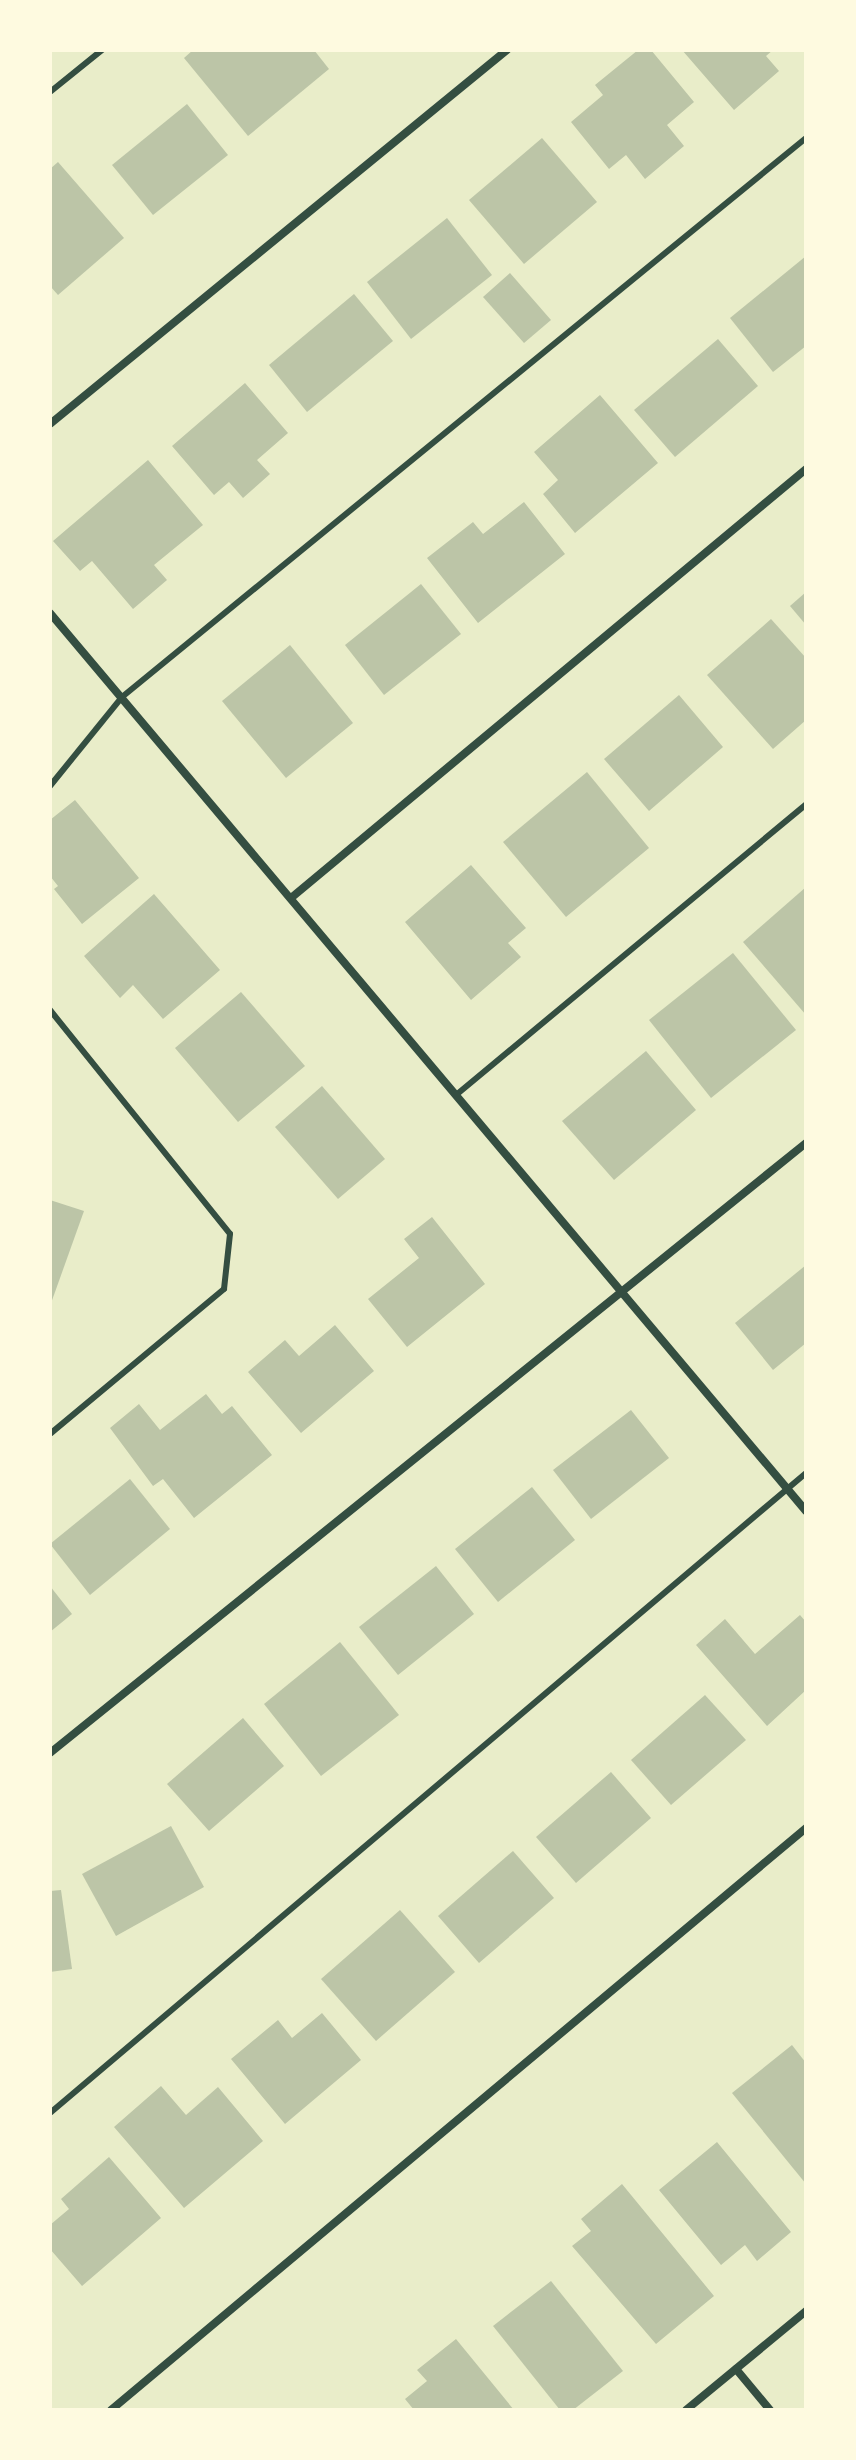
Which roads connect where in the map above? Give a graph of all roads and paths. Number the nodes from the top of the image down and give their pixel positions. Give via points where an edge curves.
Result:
1 (102, 50) edge
2 (507, 50) edge
3 (50, 92) edge
4 (806, 138) edge
5 (50, 424) edge
6 (806, 469) edge
7 (50, 613) edge
8 (122, 697) junction
9 (50, 786) edge
10 (806, 804) edge
11 (291, 898) junction
12 (50, 1010) edge
13 (456, 1095) junction
14 (806, 1143) edge
15 (623, 1294) junction
16 (50, 1434) edge
17 (806, 1473) edge
18 (787, 1488) junction
19 (806, 1511) edge
20 (50, 1753) edge
21 (806, 1828) edge
22 (50, 2113) edge
23 (806, 2311) edge
24 (736, 2369) junction
25 (111, 2410) edge
26 (686, 2410) edge
27 (770, 2410) edge

1 - 3 lane
2 - 5 street
4 - 8 lane
6 - 11 street
7 - 8 street
8 - 9 lane
8 - 11 street
10 - 13 lane
11 - 13 street
12 - 16 lane via 230,1234 224,1289
13 - 15 street
14 - 15 street
15 - 18 street
15 - 20 street
17 - 18 lane
18 - 19 street
18 - 22 lane
21 - 25 street
23 - 24 street
24 - 26 street
24 - 27 street

